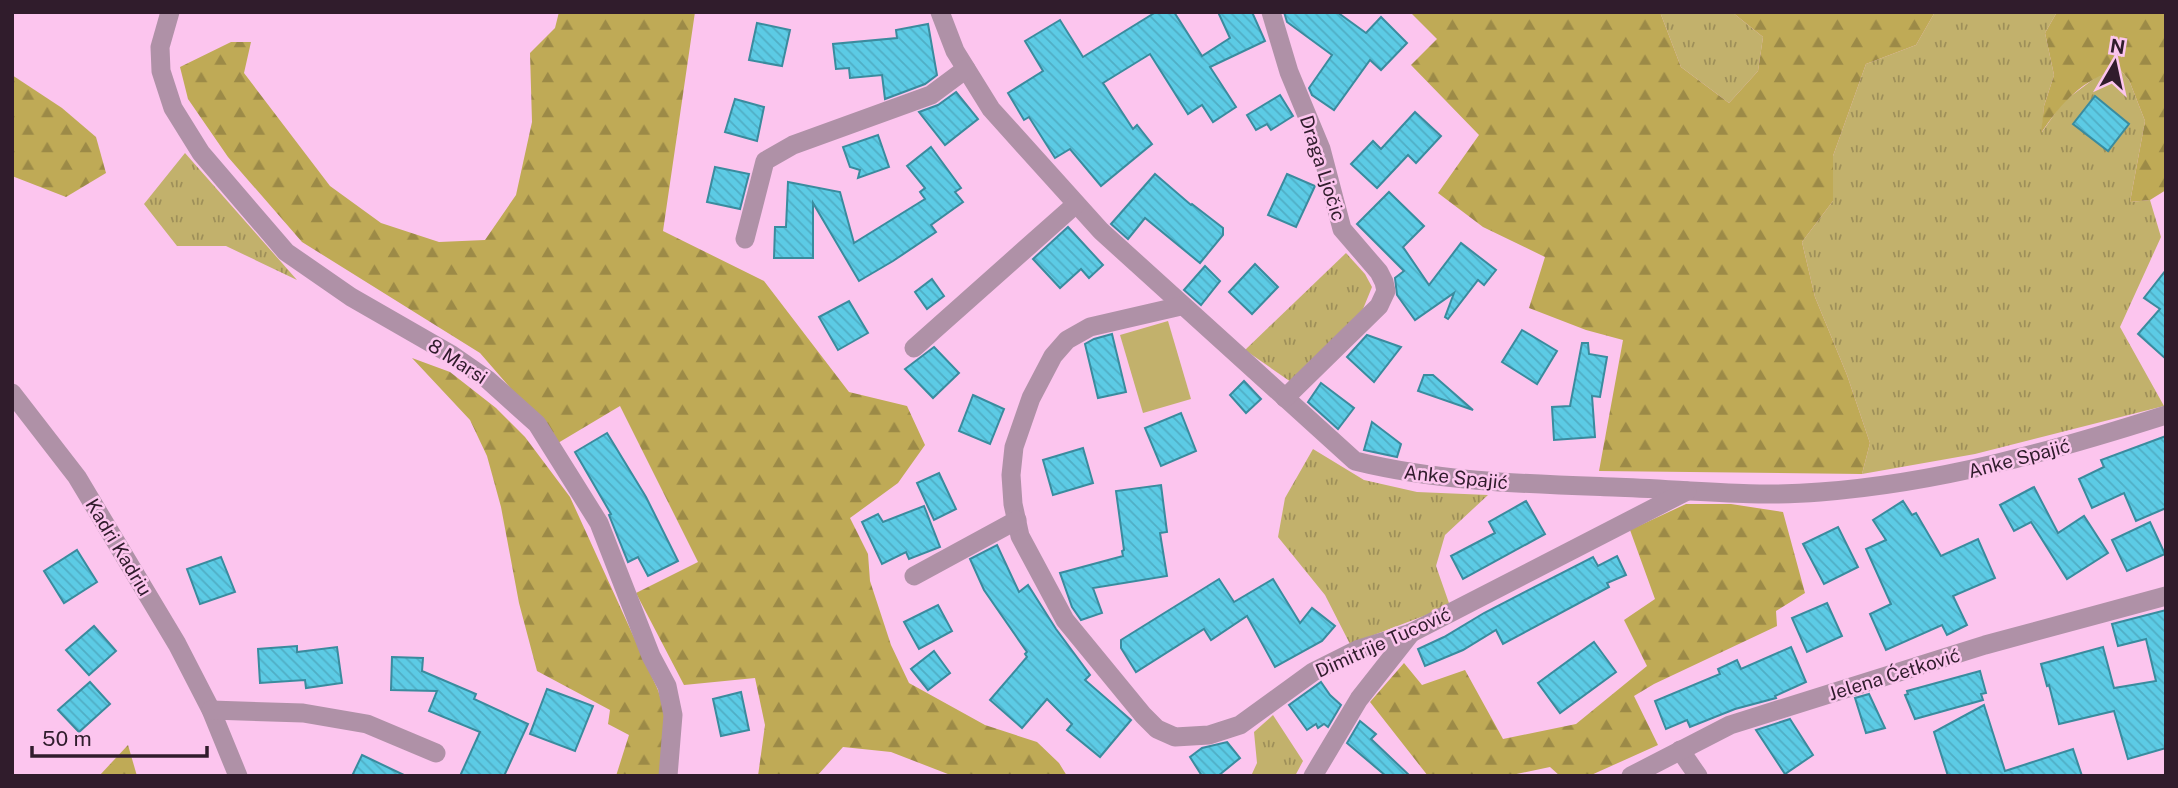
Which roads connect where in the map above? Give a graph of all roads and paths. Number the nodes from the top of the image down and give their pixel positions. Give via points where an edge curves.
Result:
1 (170, 12) edge
2 (940, 12) edge
3 (1271, 12) edge
4 (966, 69) junction
5 (1076, 204) junction
6 (745, 239) dead end
7 (1181, 306) junction
8 (914, 348) dead end
9 (12, 393) edge
10 (1285, 398) junction
11 (2166, 415) edge
12 (1687, 491) junction
13 (1017, 520) junction
14 (914, 576) dead end
15 (2166, 596) edge
16 (1411, 633) junction
17 (211, 710) junction
18 (1680, 750) junction
19 (436, 753) dead end
20 (238, 776) edge
21 (668, 776) edge
22 (1313, 776) edge
23 (1631, 776) edge
24 (1698, 776) edge

1 - 21 street, 8 Marsi via 160,47 161,71 173,108 201,153 286,252 351,297 461,361 537,424 599,523 667,687 673,715
2 - 4 street, Anke Spajić
3 - 10 street, Draga Ljočic via 1289,72 1321,149 1342,229 1379,272 1385,291 1379,306
4 - 5 street, Anke Spajić via 991,109
4 - 6 street via 931,95 793,145 765,161
5 - 7 street, Anke Spajić
5 - 8 street
7 - 10 street, Anke Spajić
7 - 13 street, Dimitrije Tucović via 1090,327 1067,340 1053,356 1031,398 1014,447 1011,475
9 - 17 street, Kadri Kadriu via 77,477
10 - 12 street, Anke Spajić via 1355,461 1394,471 1521,484
11 - 12 street, Anke Spajić via 1963,473 1819,492
12 - 16 street, Dimitrije Tucović
13 - 14 street
13 - 16 street, Dimitrije Tucović via 1020,536 1065,620 1157,730 1175,737 1209,735 1240,725 1313,672 1359,649
15 - 18 street, Jelena Ćetković via 1985,645 1730,725
16 - 22 street via 1359,699
17 - 19 street via 303,713 367,724
17 - 20 street, Kadri Kadriu
18 - 23 street, Jelena Ćetković
18 - 24 street

